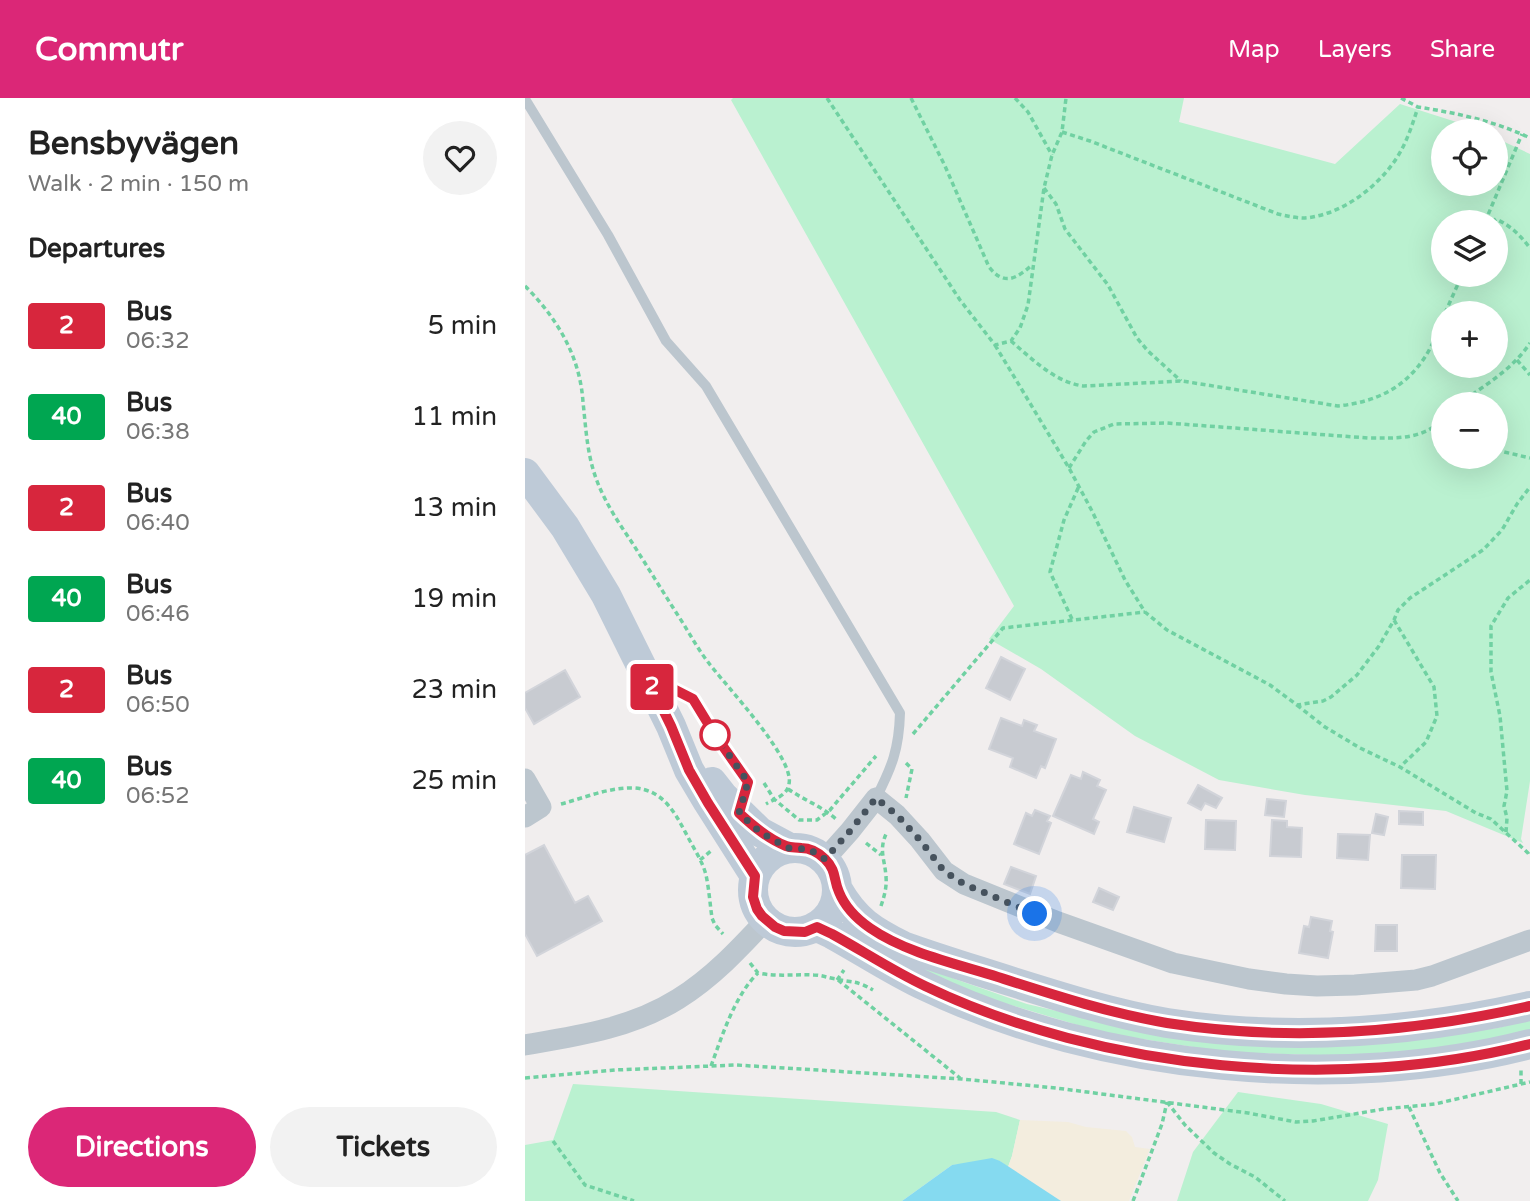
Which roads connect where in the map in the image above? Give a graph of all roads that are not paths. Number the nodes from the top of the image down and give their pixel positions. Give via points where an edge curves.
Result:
1 (525, 99) edge
2 (525, 472) edge
3 (646, 675) junction
4 (671, 726) junction
5 (525, 779) edge
6 (876, 798) junction
7 (533, 812) edge
8 (743, 816) junction
9 (788, 848) junction
10 (825, 859) junction
11 (755, 876) junction
12 (838, 890) junction
13 (766, 920) junction
14 (817, 927) junction
15 (1530, 940) edge
16 (1530, 1006) edge
17 (1530, 1044) edge
18 (525, 1045) edge

1 - 6 lane via 666,341 706,386 901,713 896,755
2 - 3 main road via 606,595
3 - 4 main road
3 - 8 lane via 693,699 748,782
4 - 8 main road
4 - 11 main road via 689,770
5 - 7 street
6 - 10 street
6 - 15 street via 897,815 944,871 964,884 1173,964 1286,984 1355,985 1416,980
8 - 9 main road
9 - 10 main road via 809,849
9 - 11 main road via 768,857
10 - 12 main road
11 - 13 main road via 753,897
12 - 14 main road via 836,905
12 - 16 main road via 869,928 903,946 1068,1000 1180,1024 1307,1034 1385,1030
13 - 14 main road via 788,932
13 - 18 street via 713,974 664,1007 603,1030
14 - 17 main road via 926,987 990,1013 1098,1045 1182,1060 1263,1068 1369,1068 1427,1063

